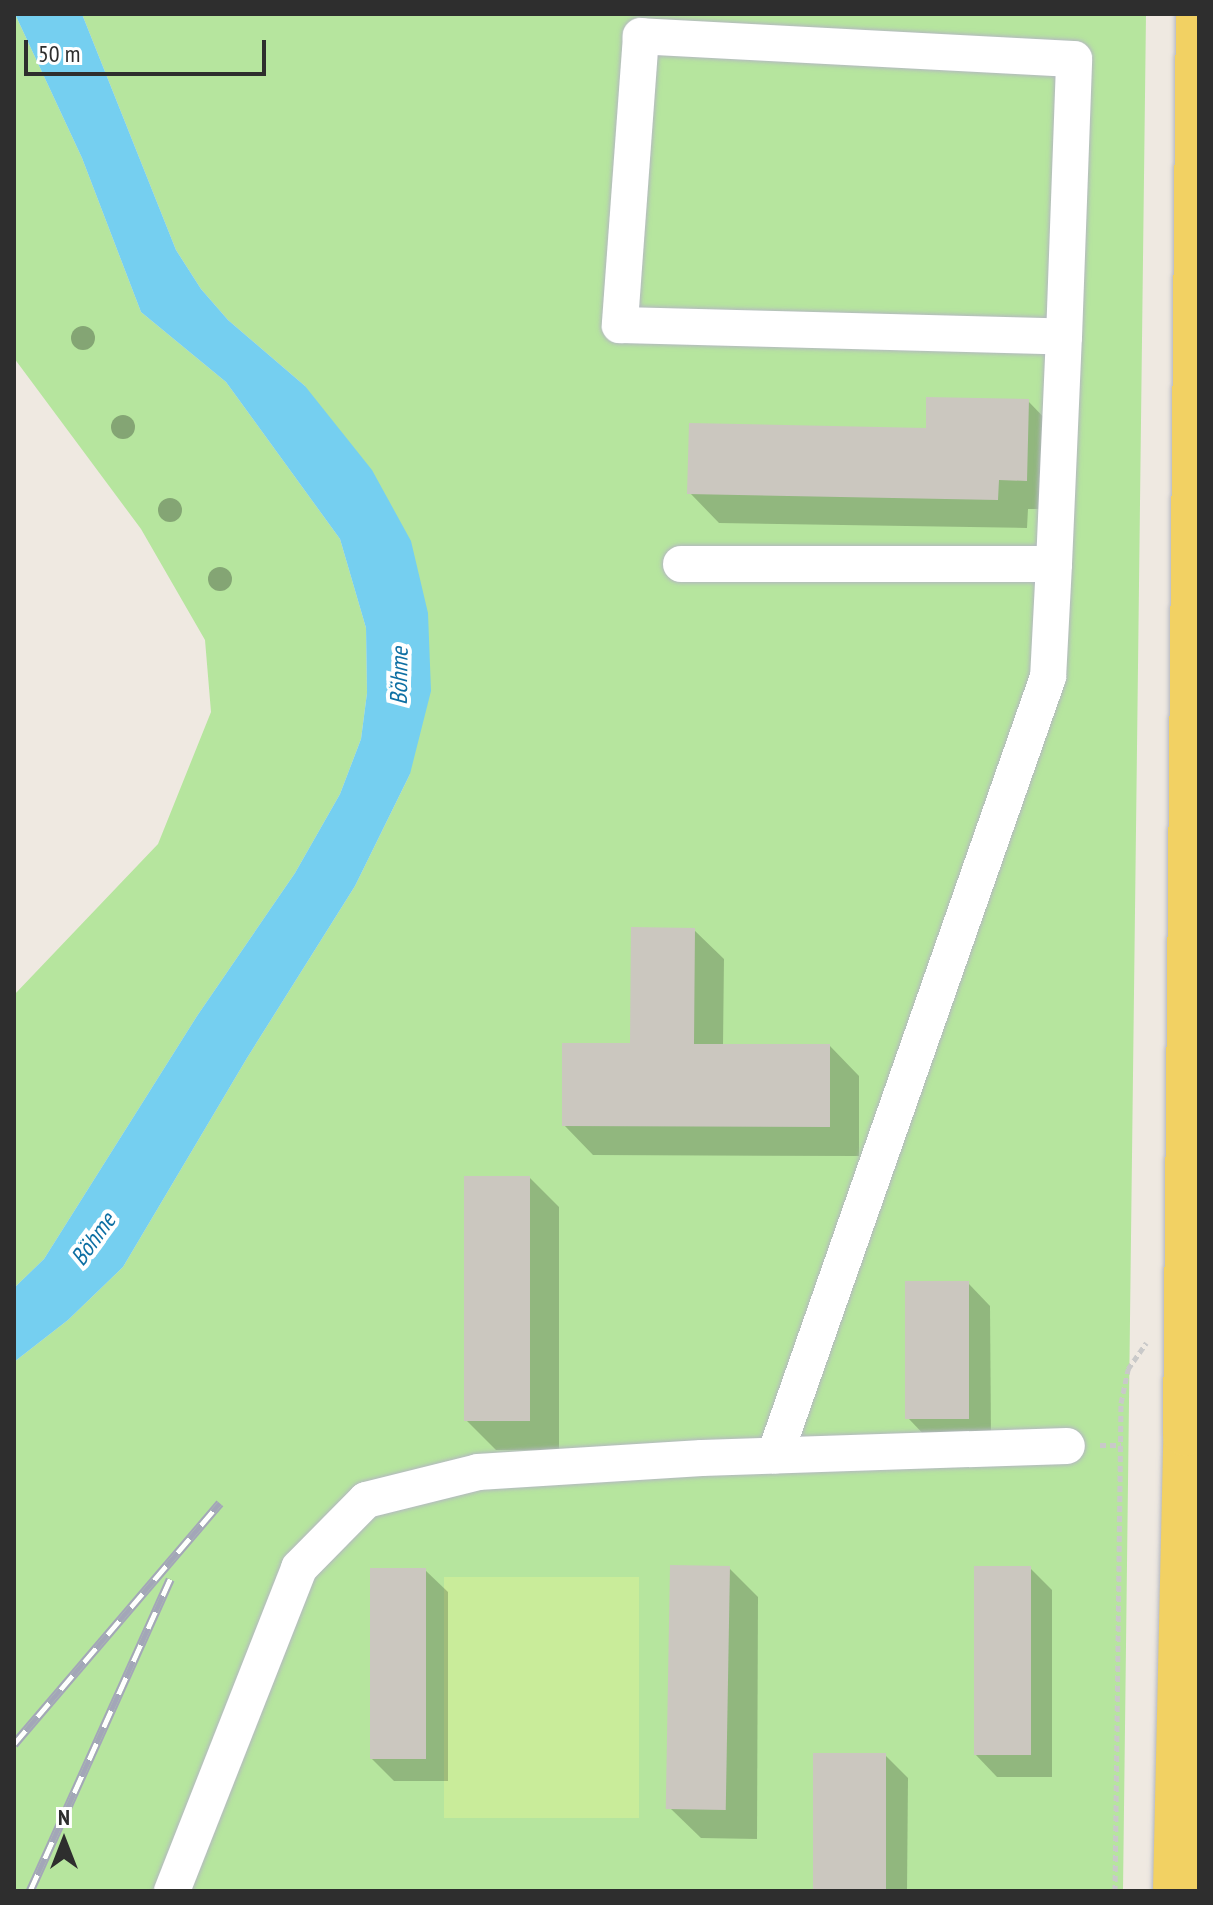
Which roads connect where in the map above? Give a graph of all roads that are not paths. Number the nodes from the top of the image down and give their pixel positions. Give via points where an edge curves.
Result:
1 (1198, 14) edge
2 (1064, 337) junction
3 (681, 564) dead end
4 (1054, 564) junction
5 (1067, 1446) dead end
6 (775, 1455) junction
7 (172, 1891) edge
8 (1175, 1891) edge

1 - 8 main road via 1185,1402
2 - 2 lane via 1074,59 641,36 620,325
2 - 4 lane
3 - 4 lane
4 - 6 lane via 1048,677
5 - 6 lane
6 - 7 lane via 478,1472 366,1500 299,1568

